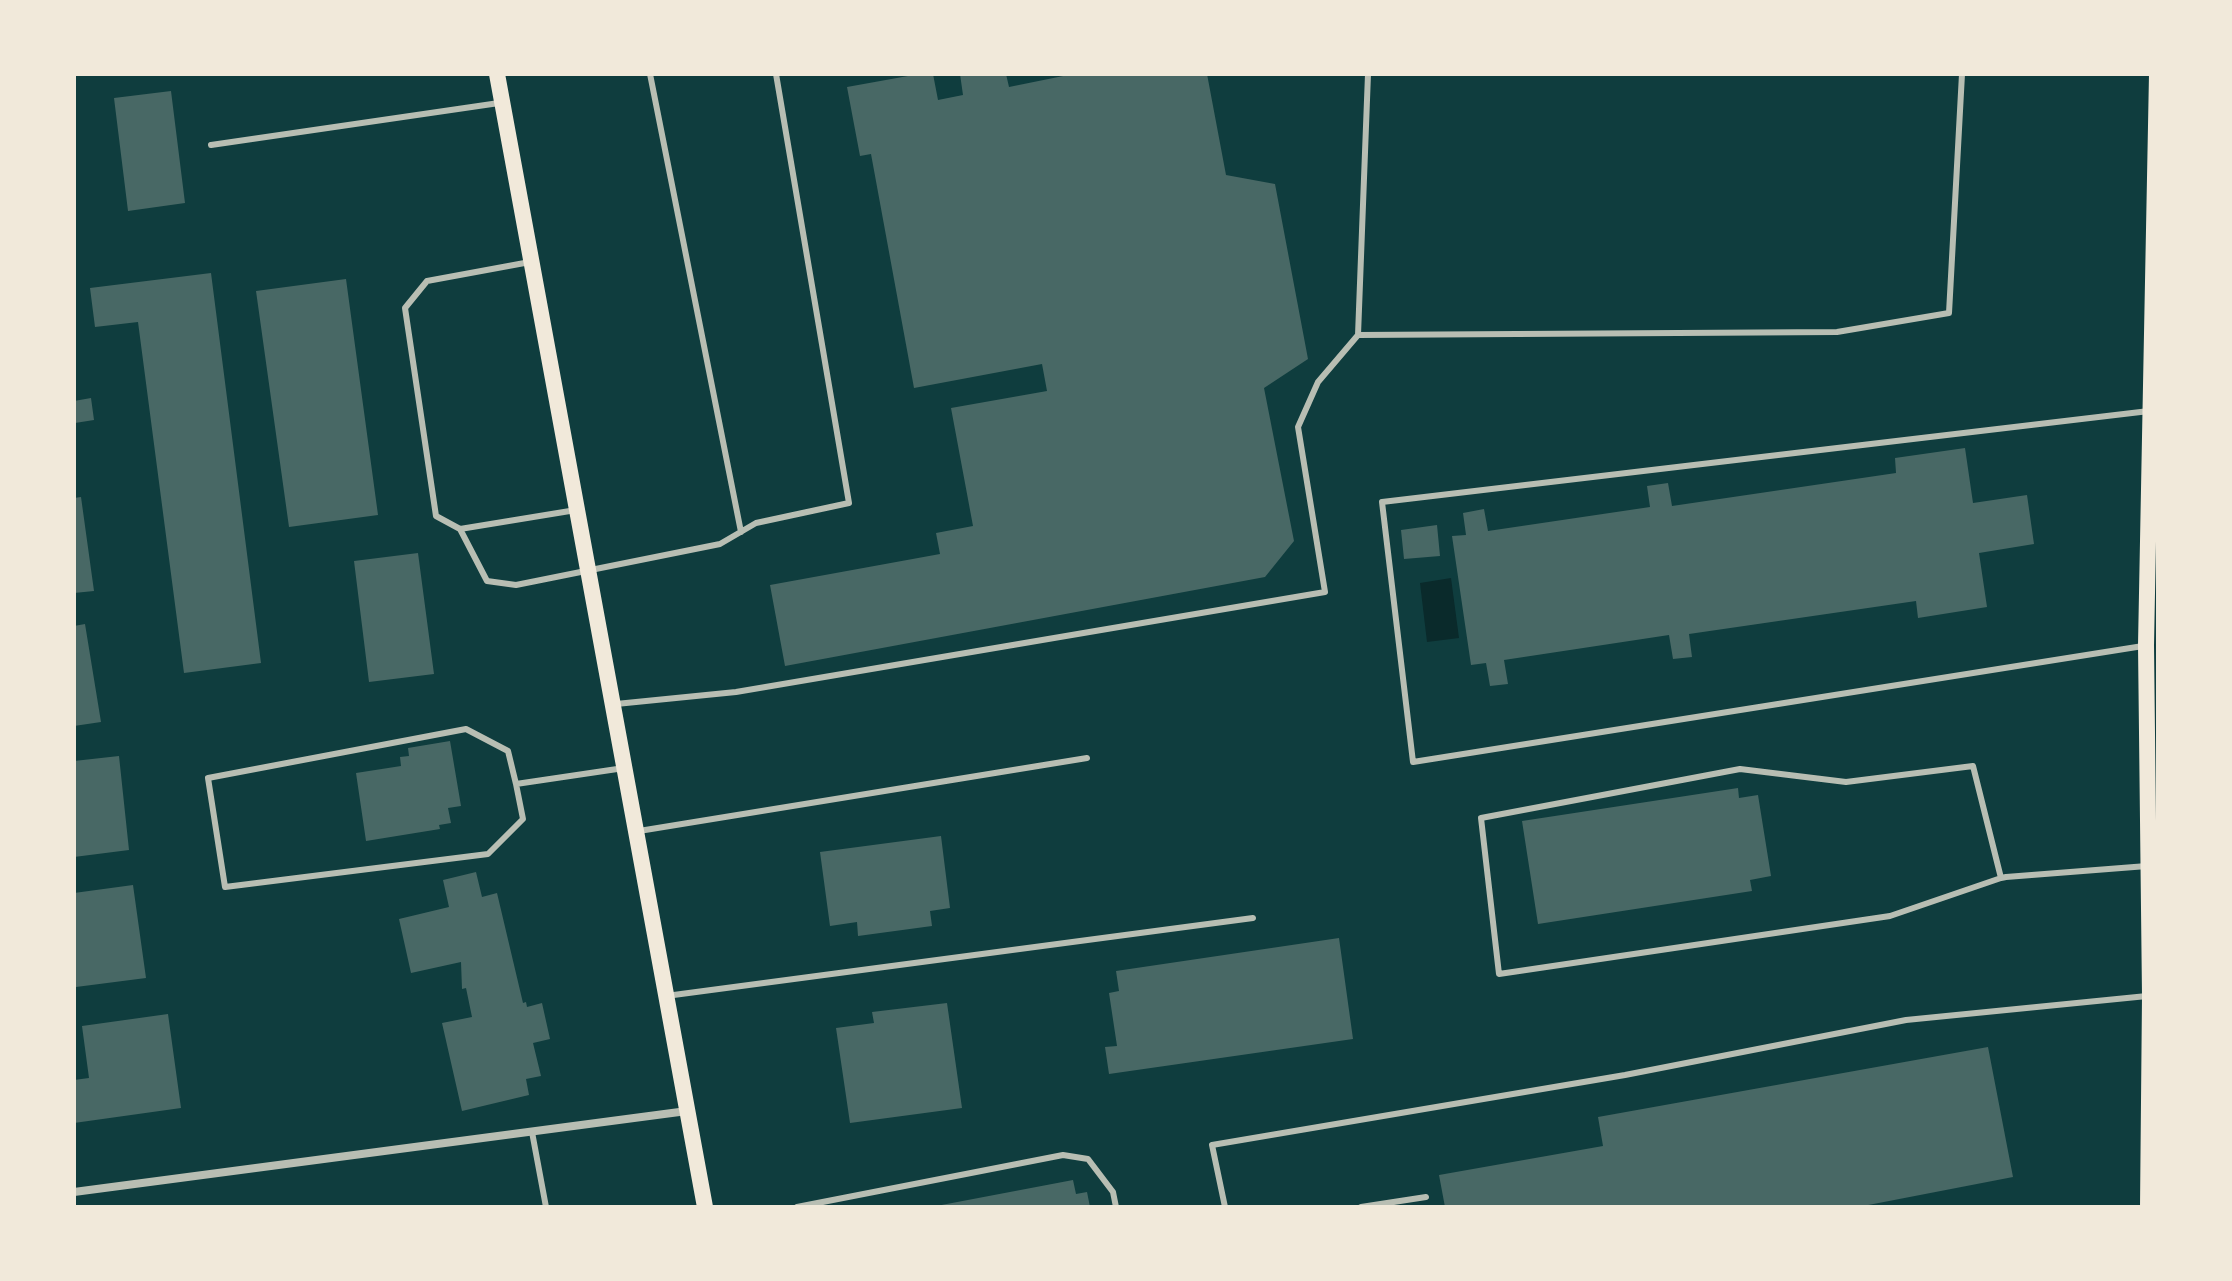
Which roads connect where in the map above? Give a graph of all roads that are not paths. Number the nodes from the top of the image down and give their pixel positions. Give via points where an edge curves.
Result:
1 (497, 74) edge
2 (650, 74) edge
3 (776, 74) edge
4 (1368, 74) edge
5 (1962, 74) edge
6 (2157, 74) edge
7 (502, 102) junction
8 (211, 145) dead end
9 (530, 262) junction
10 (1358, 335) junction
11 (2149, 411) junction
12 (576, 510) junction
13 (460, 529) junction
14 (741, 532) junction
15 (587, 572) junction
16 (2146, 645) junction
17 (612, 704) junction
18 (1087, 758) dead end
19 (624, 768) junction
20 (516, 784) junction
21 (636, 832) junction
22 (2147, 866) junction
23 (2001, 878) junction
24 (1253, 918) dead end
25 (666, 996) junction
26 (2150, 996) junction
27 (688, 1111) junction
28 (532, 1132) junction
29 (74, 1192) edge
30 (1426, 1197) dead end
31 (546, 1207) edge
32 (705, 1207) edge
33 (797, 1207) edge
34 (1116, 1207) edge
35 (1225, 1207) edge
36 (1361, 1207) edge
37 (2148, 1207) edge

1 - 7 main road
2 - 14 lane
3 - 14 lane via 849,503 756,523
4 - 10 lane
5 - 10 lane via 1949,313 1837,332
6 - 11 main road
7 - 8 lane
7 - 9 main road
9 - 12 main road
9 - 13 lane via 427,281 405,308 436,516
10 - 17 lane via 1318,382 1298,427 1325,592 736,692
11 - 16 main road
11 - 16 lane via 1382,502 1413,762
12 - 13 lane
12 - 15 main road
13 - 15 lane via 487,581 516,585
14 - 15 lane via 720,544
15 - 17 main road
16 - 22 main road
17 - 19 main road
18 - 21 lane
19 - 20 lane
19 - 21 main road
20 - 20 lane via 523,819 488,854 225,887 208,778 466,729 508,751
21 - 25 main road
22 - 23 lane
22 - 26 main road
23 - 23 lane via 1973,766 1846,782 1740,769 1481,818 1499,974 1890,916
24 - 25 lane
25 - 27 main road
26 - 35 lane via 1906,1020 1625,1075 1212,1145
26 - 37 main road
27 - 28 street
27 - 32 main road
28 - 29 street
28 - 31 lane
30 - 36 lane
33 - 34 lane via 1063,1155 1088,1159 1113,1192

